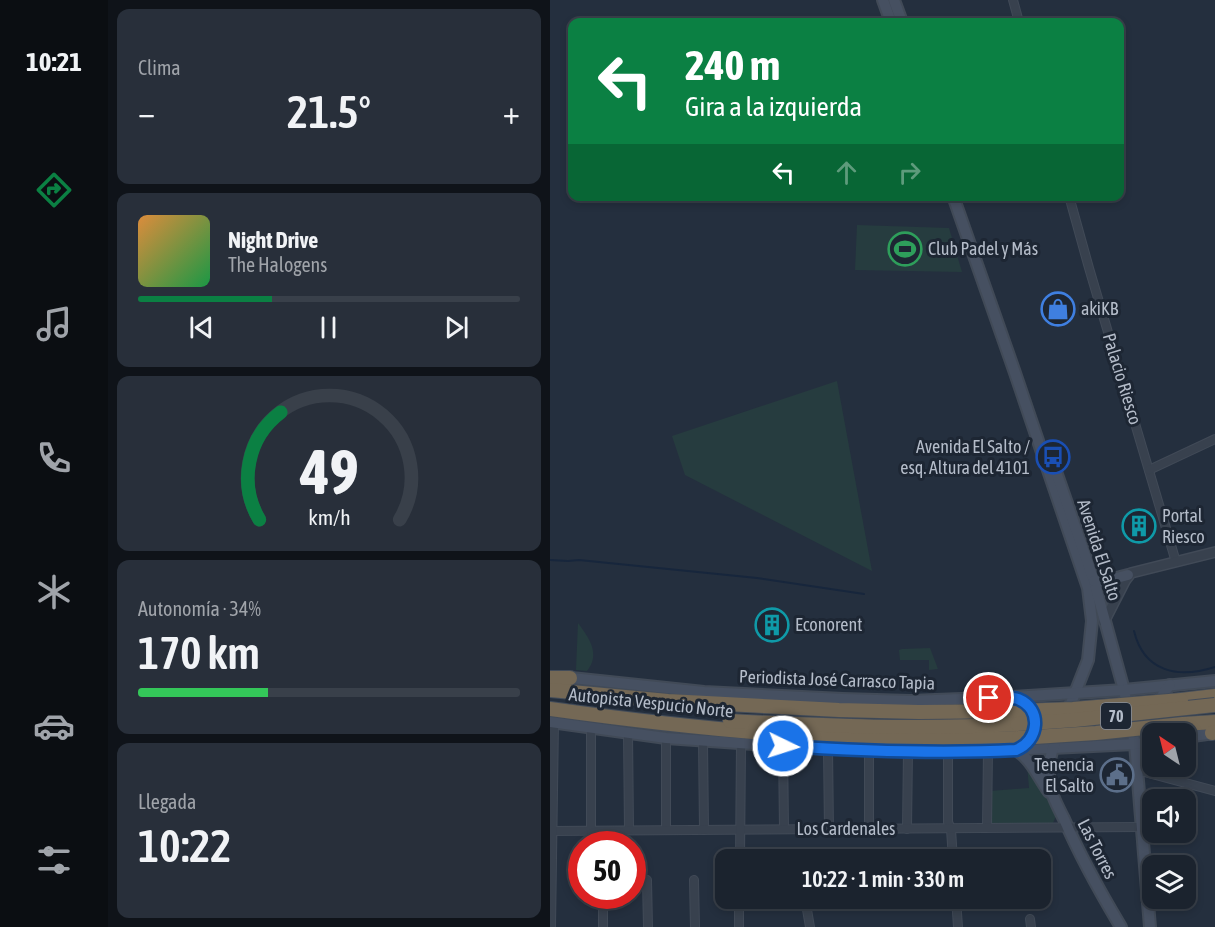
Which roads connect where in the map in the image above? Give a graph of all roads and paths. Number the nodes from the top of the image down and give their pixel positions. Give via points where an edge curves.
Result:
1 (883, 0) edge
2 (894, 0) edge
3 (1013, 0) edge
4 (890, 18) edge
5 (901, 18) edge
6 (1018, 18) edge
7 (955, 201) edge
8 (963, 201) edge
9 (1070, 201) edge
10 (1214, 439) edge
11 (1149, 470) junction
12 (1214, 552) edge
13 (1176, 562) junction
14 (1128, 575) junction
15 (1094, 581) junction
16 (1105, 622) junction
17 (1088, 660) junction
18 (550, 677) edge
19 (570, 678) joint
20 (1214, 681) edge
21 (1170, 685) junction
22 (550, 690) edge
23 (1124, 690) junction
24 (1076, 693) junction
25 (1214, 696) edge
26 (1012, 697) junction
27 (1214, 705) edge
28 (552, 718) edge
29 (623, 718) junction
30 (1017, 718) junction
31 (1160, 723) edge
32 (591, 727) junction
33 (1062, 727) junction
34 (1196, 730) edge
35 (1214, 730) edge
36 (1142, 731) edge
37 (628, 732) junction
38 (666, 738) junction
39 (703, 741) junction
40 (1142, 743) edge
41 (741, 744) junction
42 (1017, 744) junction
43 (1135, 744) junction
44 (783, 746) junction
45 (1071, 747) junction
46 (828, 749) junction
47 (1052, 749) junction
48 (869, 751) junction
49 (907, 751) junction
50 (948, 751) junction
51 (988, 751) junction
52 (552, 757) edge
53 (1137, 770) junction
54 (552, 791) edge
55 (1214, 792) edge
56 (1054, 798) junction
57 (1142, 827) joint
58 (987, 828) junction
59 (1068, 828) junction
60 (829, 829) junction
61 (868, 829) junction
62 (907, 829) junction
63 (951, 829) junction
64 (629, 830) junction
65 (666, 830) junction
66 (704, 830) junction
67 (740, 830) junction
68 (784, 830) junction
69 (552, 831) edge
70 (568, 831) edge
71 (591, 831) joint
72 (1143, 843) edge
73 (740, 849) edge
74 (953, 849) edge
75 (647, 880) dead end
76 (694, 880) dead end
77 (603, 909) edge
78 (739, 909) edge
79 (807, 909) edge
80 (957, 909) edge
81 (551, 927) edge
82 (603, 927) edge
83 (648, 927) edge
84 (695, 927) edge
85 (739, 927) edge
86 (810, 927) edge
87 (958, 927) edge
88 (1121, 927) edge
89 (1150, 927) edge

1 - 4 main road
2 - 5 main road
3 - 6 street
7 - 17 main road, Avenida El Salto via 1088,588 1092,621
8 - 15 main road, Avenida El Salto
9 - 11 street, Palacio Riesco
10 - 11 street
11 - 13 street, Palacio Riesco
12 - 13 street
13 - 14 street
14 - 15 main road
14 - 16 street
15 - 16 main road, Avenida El Salto
16 - 17 main road
16 - 23 main road, Avenida El Salto
17 - 24 main road, Avenida El Salto
18 - 19 highway
19 - 26 main road, Periodista José Carrasco Tapia via 704,692 843,699 939,701
20 - 21 main road, Periodista José Carrasco Tapia
21 - 23 main road, Periodista José Carrasco Tapia
21 - 31 main road via 1160,698
22 - 30 highway, Autopista Vespucio Norte / 70 via 668,701
23 - 24 main road, Periodista José Carrasco Tapia
23 - 43 main road, Avenida El Salto
24 - 26 main road, Periodista José Carrasco Tapia
24 - 33 main road, Avenida El Salto
25 - 30 highway, Autopista Vespucio Norte / 70, bridge
26 - 42 main road via 1029,707 1035,722 1032,738 1023,747
27 - 30 highway, 70, bridge via 1096,718
28 - 29 highway, Autopista Vespucio Norte / 70
28 - 32 main road
28 - 52 street
29 - 30 highway, 70 via 894,728 970,727
29 - 42 highway, Autopista Vespucio Norte via 809,736
32 - 37 main road
32 - 71 street
33 - 45 main road via 1060,737
33 - 47 main road, Avenida El Salto
34 - 35 highway, Autopista Vespucio Norte
36 - 42 highway, Autopista Vespucio Norte, bridge via 1096,733
37 - 38 main road
37 - 64 street
38 - 39 main road
38 - 65 street
39 - 41 main road
39 - 66 street
40 - 43 main road
41 - 44 main road
41 - 67 street
42 - 47 main road
42 - 51 main road
42 - 56 main road
43 - 45 main road
43 - 53 main road, Avenida El Salto
44 - 46 main road
44 - 68 street
45 - 47 main road
46 - 48 main road
46 - 60 street
47 - 56 main road, Las Torres via 1049,774
48 - 49 main road
48 - 61 street
49 - 50 main road
49 - 62 street
50 - 51 main road
50 - 63 street
51 - 58 street
52 - 54 street
53 - 55 street
53 - 57 main road, Avenida El Salto
54 - 69 street
56 - 59 main road, Las Torres
57 - 59 street, Los Cardenales
58 - 59 street, Los Cardenales
58 - 63 street, Los Cardenales
59 - 88 main road, Las Torres
60 - 61 street, Los Cardenales
60 - 68 street, Los Cardenales
61 - 62 street, Los Cardenales
62 - 63 street, Los Cardenales
63 - 74 street
64 - 65 street, Los Cardenales
64 - 71 street, Los Cardenales
65 - 66 street, Los Cardenales
66 - 67 street, Los Cardenales
67 - 68 street, Los Cardenales
67 - 73 street
69 - 70 street, Los Cardenales
69 - 81 street
72 - 89 main road, Avenida El Salto
75 - 83 street
76 - 84 street
77 - 82 street
78 - 85 street
79 - 86 street
80 - 87 street

